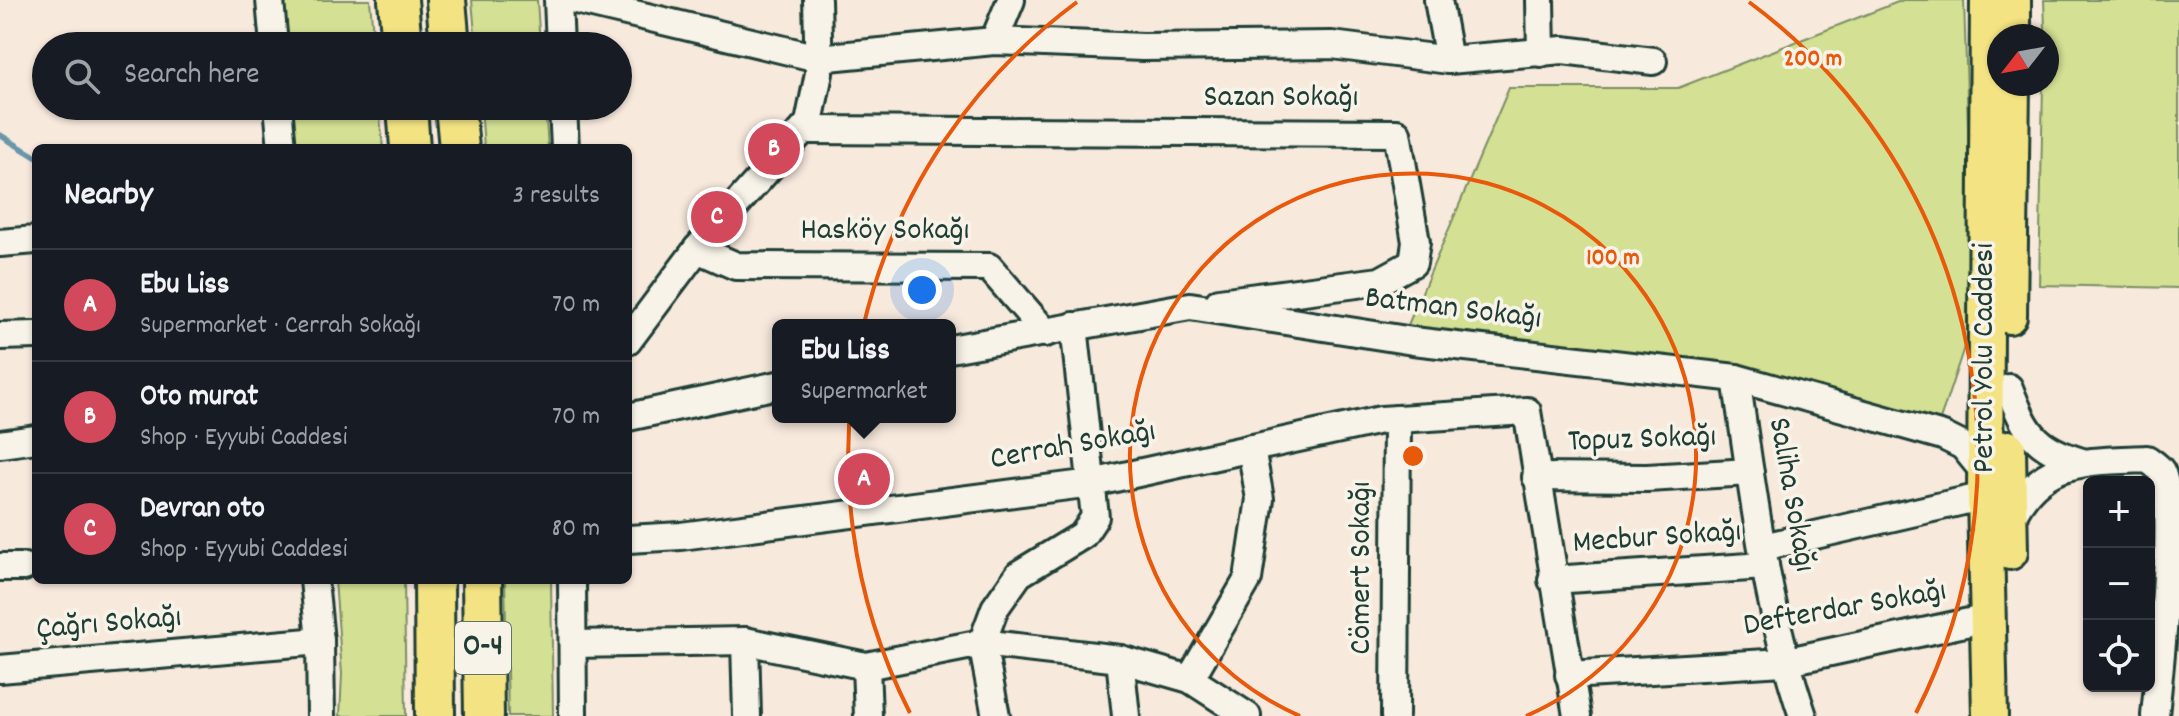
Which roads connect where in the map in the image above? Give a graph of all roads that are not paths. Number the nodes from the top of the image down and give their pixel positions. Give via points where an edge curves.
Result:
1 (270, 0) edge
2 (398, 0) edge
3 (446, 0) edge
4 (558, 0) edge
5 (576, 0) edge
6 (817, 0) edge
7 (1011, 0) edge
8 (1438, 0) edge
9 (1540, 0) edge
10 (1988, 0) edge
11 (2013, 0) edge
12 (2013, 24) edge
13 (273, 32) edge
14 (401, 32) edge
15 (449, 32) edge
16 (559, 32) edge
17 (994, 41) junction
18 (1541, 53) junction
19 (818, 58) junction
20 (1449, 60) junction
21 (1653, 61) dead end
22 (2011, 96) edge
23 (279, 120) edge
24 (408, 120) edge
25 (456, 120) edge
26 (564, 120) edge
27 (804, 130) junction
28 (282, 144) edge
29 (410, 144) edge
30 (459, 144) edge
31 (565, 144) edge
32 (32, 240) edge
33 (0, 243) edge
34 (697, 249) junction
35 (1190, 306) junction
36 (632, 308) edge
37 (1074, 326) junction
38 (1046, 333) junction
39 (32, 335) edge
40 (0, 336) edge
41 (632, 336) edge
42 (956, 348) edge
43 (1997, 355) junction
44 (1736, 378) junction
45 (772, 386) edge
46 (1997, 395) junction
47 (632, 416) edge
48 (1397, 419) junction
49 (1943, 436) junction
50 (32, 440) edge
51 (0, 444) edge
52 (1251, 448) junction
53 (2082, 462) junction
54 (1750, 472) junction
55 (1536, 477) junction
56 (1092, 483) junction
57 (1985, 485) junction
58 (2009, 522) junction
59 (632, 539) edge
60 (1764, 557) junction
61 (1552, 580) junction
62 (314, 584) edge
63 (434, 584) edge
64 (482, 584) edge
65 (569, 584) edge
66 (1988, 618) junction
67 (320, 641) junction
68 (745, 641) junction
69 (982, 643) junction
70 (573, 644) junction
71 (1120, 659) junction
72 (1784, 662) junction
73 (866, 666) junction
74 (0, 669) edge
75 (1569, 675) junction
76 (1190, 679) junction
77 (321, 716) edge
78 (435, 716) edge
79 (484, 716) edge
80 (573, 716) edge
81 (747, 716) edge
82 (868, 716) edge
83 (996, 716) edge
84 (1126, 716) edge
85 (1247, 716) edge
86 (1395, 716) edge
87 (1577, 716) edge
88 (1803, 716) edge
89 (1990, 716) edge
90 (2013, 716) edge
91 (2155, 716) edge

1 - 13 street
2 - 14 highway
3 - 15 highway
4 - 16 street
5 - 19 street
6 - 19 street
7 - 17 street
8 - 20 street
9 - 18 street
10 - 43 main road, Petrol Yolu Caddesi
11 - 12 main road
17 - 19 street
17 - 20 street via 1143,47 1332,45
18 - 20 street
18 - 21 street via 1563,50
19 - 27 street
22 - 43 main road, Petrol Yolu Caddesi
23 - 28 street
24 - 29 highway
25 - 30 highway
26 - 31 street
27 - 34 street
27 - 35 street, Sazan Sokağı via 1397,133 1416,242 1413,263 1380,281
32 - 33 street
34 - 36 street
34 - 38 street, Hasköy Sokağı via 736,266 989,267
34 - 41 street
35 - 37 street, Batman Sokağı
35 - 44 street, Batman Sokağı via 1413,341
37 - 38 street, Batman Sokağı
37 - 56 street
38 - 42 street, Batman Sokağı
39 - 40 street
43 - 46 main road, Petrol Yolu Caddesi
44 - 49 street, Batman Sokağı
44 - 54 street, Saliha Sokağı
45 - 47 street
46 - 49 street
46 - 53 street via 2047,449
46 - 57 main road, Petrol Yolu Caddesi
46 - 58 main road, Petrol Yolu Caddesi
48 - 52 street, Cerrah Sokağı
48 - 55 street, Cerrah Sokağı via 1527,411
48 - 86 street, Cömert Sokağı
49 - 57 street via 1963,446
50 - 51 street
52 - 56 street, Cerrah Sokağı
52 - 76 street via 1260,499 1248,579
53 - 58 street via 2029,487
53 - 91 street via 2147,459 2161,470 2167,485 2169,551
54 - 55 street, Topuz Sokağı
54 - 60 street, Saliha Sokağı
55 - 61 street
56 - 59 street, Cerrah Sokağı
56 - 69 street via 1095,517 1083,535 1019,574 995,608
57 - 60 street, Mecbur Sokağı
57 - 66 main road, Petrol Yolu Caddesi
58 - 90 main road, Petrol Yolu Caddesi
60 - 61 street, Mecbur Sokağı
60 - 72 street, Saliha Sokağı
61 - 75 street
62 - 67 street
63 - 78 highway, O-4
64 - 79 highway, O-4
65 - 70 street
66 - 72 street, Defterdar Sokağı
66 - 89 main road, Petrol Yolu Caddesi
67 - 74 street, Çağrı Sokağı
67 - 77 street
68 - 70 street
68 - 73 street
68 - 81 street
69 - 71 street
69 - 73 street
69 - 83 street
70 - 80 street
71 - 76 street
71 - 84 street
72 - 75 street, Defterdar Sokağı
72 - 88 street, Saliha Sokağı
73 - 82 street
75 - 87 street
76 - 85 street

